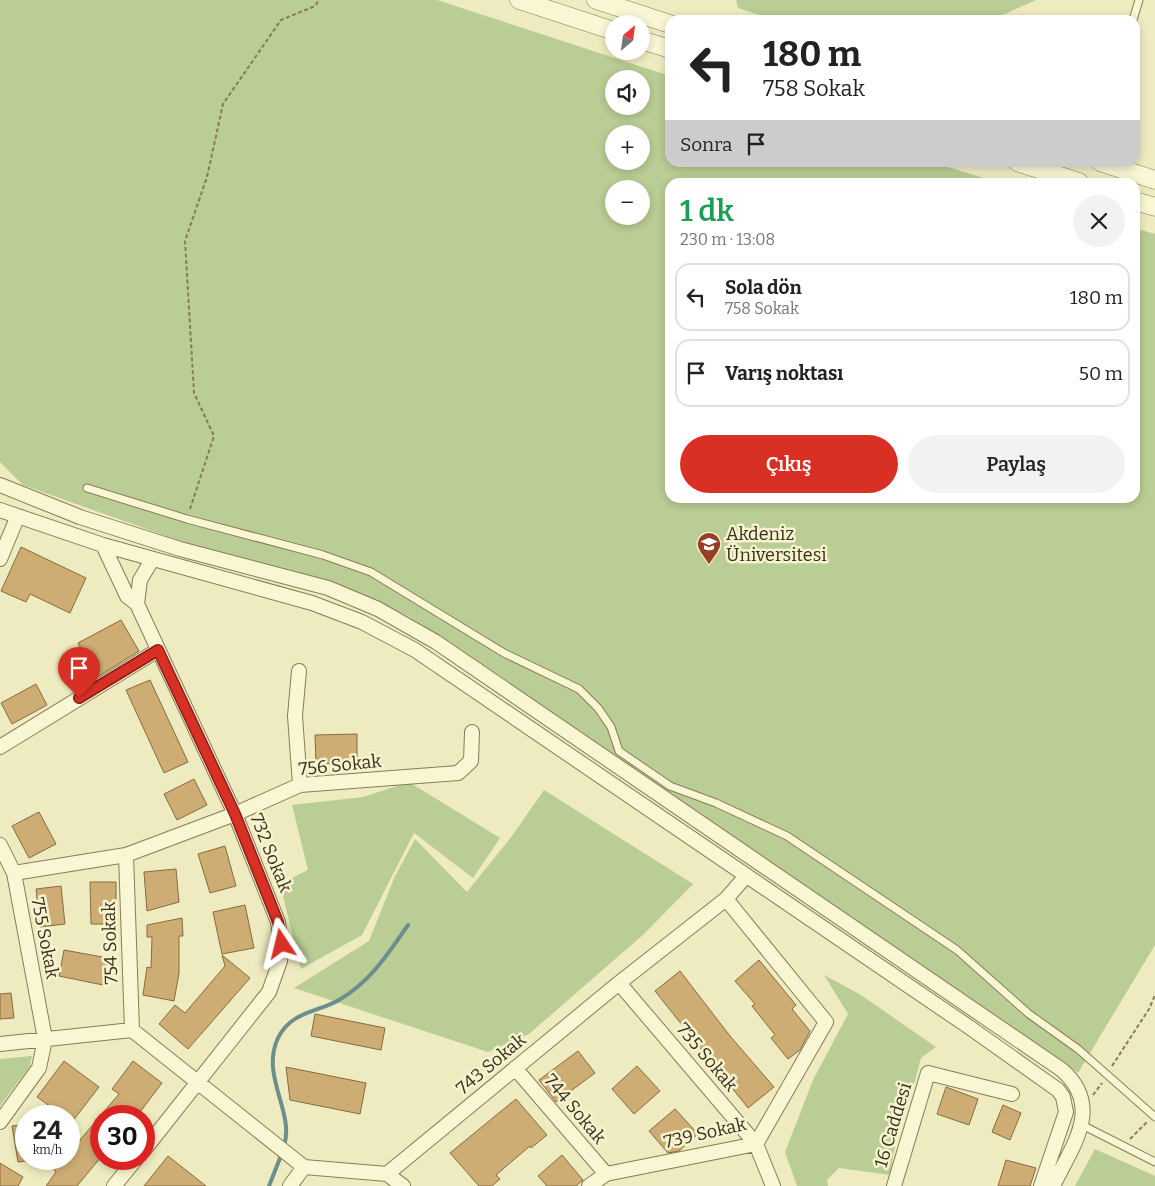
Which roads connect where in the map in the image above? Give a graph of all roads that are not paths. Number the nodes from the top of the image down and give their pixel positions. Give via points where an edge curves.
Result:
1 (519, 0) edge
2 (596, 0) edge
3 (1139, 0) edge
4 (1134, 15) edge
5 (665, 22) edge
6 (605, 28) edge
7 (650, 43) edge
8 (665, 47) edge
9 (1032, 167) edge
10 (1115, 167) edge
11 (1067, 178) edge
12 (1155, 180) edge
13 (1140, 202) edge
14 (1155, 207) edge
15 (0, 485) edge
16 (87, 488) dead end
17 (0, 510) edge
18 (17, 518) junction
19 (103, 545) junction
20 (0, 559) edge
21 (152, 560) junction
22 (138, 604) junction
23 (158, 650) junction
24 (299, 671) dead end
25 (472, 732) dead end
26 (0, 747) edge
27 (300, 785) junction
28 (235, 814) junction
29 (0, 845) edge
30 (126, 855) junction
31 (14, 873) junction
32 (746, 876) junction
33 (726, 899) junction
34 (619, 982) junction
35 (132, 1030) junction
36 (45, 1040) junction
37 (0, 1044) edge
38 (515, 1068) junction
39 (197, 1084) junction
40 (1012, 1094) dead end
41 (1154, 1116) edge
42 (0, 1122) edge
43 (1082, 1125) junction
44 (155, 1136) edge
45 (756, 1144) junction
46 (1155, 1162) edge
47 (304, 1167) junction
48 (127, 1170) edge
49 (387, 1174) junction
50 (606, 1174) junction
51 (114, 1186) edge
52 (290, 1186) edge
53 (403, 1186) edge
54 (589, 1186) edge
55 (773, 1186) edge
56 (894, 1186) edge
57 (1041, 1186) edge
58 (1053, 1186) edge

1 - 6 street
2 - 5 street
3 - 4 lane
7 - 8 street
9 - 11 street
10 - 12 street
13 - 14 street
15 - 43 street via 80,517 170,546 328,588 408,625 1062,1070 1082,1096
16 - 41 lane via 371,572 504,653 579,689 611,727 618,752 670,786 756,820 801,846 956,950 1028,1014 1078,1049
17 - 18 street
18 - 19 street
18 - 20 street
19 - 21 street
19 - 22 street, 732 Sokak via 127,596
21 - 22 street, 732 Sokak via 140,580
21 - 32 street via 312,603 388,635 437,664
22 - 23 street, 732 Sokak
23 - 26 street
23 - 28 street, 732 Sokak
24 - 27 street via 295,716
25 - 27 street, 756 Sokak via 471,761 458,773
27 - 28 street, 756 Sokak
28 - 30 street, 756 Sokak
28 - 39 street, 732 Sokak via 278,922 282,944 280,961 269,992
29 - 31 street, 755 Sokak
30 - 31 street, 756 Sokak
30 - 35 street, 754 Sokak
31 - 36 street, 755 Sokak
32 - 33 street, 743 Sokak
32 - 57 street via 1058,1090 1066,1112
33 - 34 street, 743 Sokak
33 - 45 street, 739 Sokak via 826,1022
34 - 38 street, 743 Sokak
34 - 45 street, 735 Sokak
35 - 36 street
35 - 39 street
36 - 37 street
36 - 42 street via 39,1068
38 - 49 street, 743 Sokak
38 - 50 street, 744 Sokak
39 - 44 street, 732 Sokak
39 - 47 street
40 - 56 street, 16 Caddesi via 928,1073
43 - 46 lane
43 - 58 street
45 - 50 street, 739 Sokak
45 - 55 street, 735 Sokak
47 - 49 street
47 - 52 street
48 - 51 street
49 - 53 street
50 - 54 street, 739 Sokak

